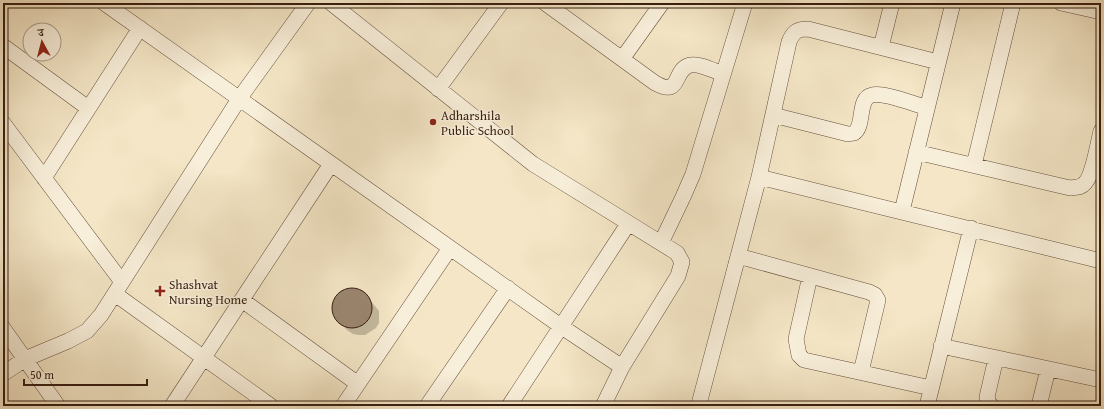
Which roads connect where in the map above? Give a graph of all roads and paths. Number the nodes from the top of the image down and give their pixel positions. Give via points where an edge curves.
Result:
1 (104, 3) edge
2 (308, 3) edge
3 (331, 3) edge
4 (501, 3) edge
5 (545, 3) edge
6 (662, 3) edge
7 (745, 3) edge
8 (892, 3) edge
9 (953, 3) edge
10 (1013, 3) edge
11 (1061, 3) edge
12 (1101, 12) edge
13 (140, 28) junction
14 (3, 46) edge
15 (881, 47) junction
16 (622, 59) junction
17 (938, 62) junction
18 (724, 74) junction
19 (438, 89) junction
20 (239, 99) junction
21 (88, 108) junction
22 (927, 108) junction
23 (773, 115) junction
24 (3, 123) edge
25 (1101, 130) edge
26 (916, 152) junction
27 (331, 164) junction
28 (974, 165) junction
29 (759, 177) junction
30 (44, 178) junction
31 (902, 211) junction
32 (628, 224) junction
33 (971, 228) junction
34 (661, 243) junction
35 (450, 248) junction
36 (738, 256) junction
37 (1101, 261) edge
38 (810, 276) junction
39 (118, 288) junction
40 (508, 288) junction
41 (242, 300) junction
42 (562, 326) junction
43 (3, 328) edge
44 (941, 346) junction
45 (204, 358) junction
46 (996, 358) junction
47 (25, 359) junction
48 (622, 367) junction
49 (1048, 369) junction
50 (861, 372) junction
51 (3, 374) edge
52 (1101, 380) edge
53 (358, 384) junction
54 (931, 388) junction
55 (58, 406) edge
56 (172, 406) edge
57 (271, 406) edge
58 (343, 406) edge
59 (426, 406) edge
60 (509, 406) edge
61 (603, 406) edge
62 (700, 406) edge
63 (927, 406) edge
64 (992, 406) edge
65 (1039, 406) edge

1 - 13 street
2 - 20 street
3 - 19 street
4 - 19 street
5 - 16 street
6 - 16 street
7 - 18 street
8 - 15 street
9 - 17 street
10 - 28 street
11 - 12 street
13 - 20 street
13 - 21 street
14 - 21 street
15 - 17 street
15 - 23 street via 808,29 799,29 792,33
16 - 18 street via 655,83 669,88 675,85 685,67 691,65
17 - 22 street
18 - 34 street via 693,174
19 - 32 street via 533,164
20 - 27 street
20 - 39 street
21 - 30 street
22 - 23 street via 881,95 872,95 867,97 864,103 858,129 848,134
22 - 26 street
23 - 29 street
24 - 30 street
25 - 28 street via 1090,174 1086,183 1080,187 1070,188
26 - 28 street
26 - 31 street
27 - 35 street
27 - 41 street
29 - 31 street
29 - 36 street
30 - 39 street
31 - 33 street
32 - 34 street
32 - 42 street
33 - 37 street
33 - 44 street
34 - 48 street via 677,253 682,262 678,276
35 - 40 street
35 - 53 street
36 - 38 street
36 - 62 street
38 - 50 street via 796,339 798,355 804,360
38 - 50 street via 869,292 878,300
39 - 45 street
39 - 47 street via 87,331
40 - 42 street
40 - 59 street
41 - 45 street
41 - 53 street
42 - 48 street
42 - 60 street
43 - 47 street
44 - 46 street
44 - 54 street
45 - 56 street
45 - 57 street
46 - 49 street
46 - 64 street via 987,397
47 - 51 street
47 - 55 street
48 - 61 street
49 - 52 street
49 - 65 street
50 - 54 street
53 - 58 street
54 - 63 street

